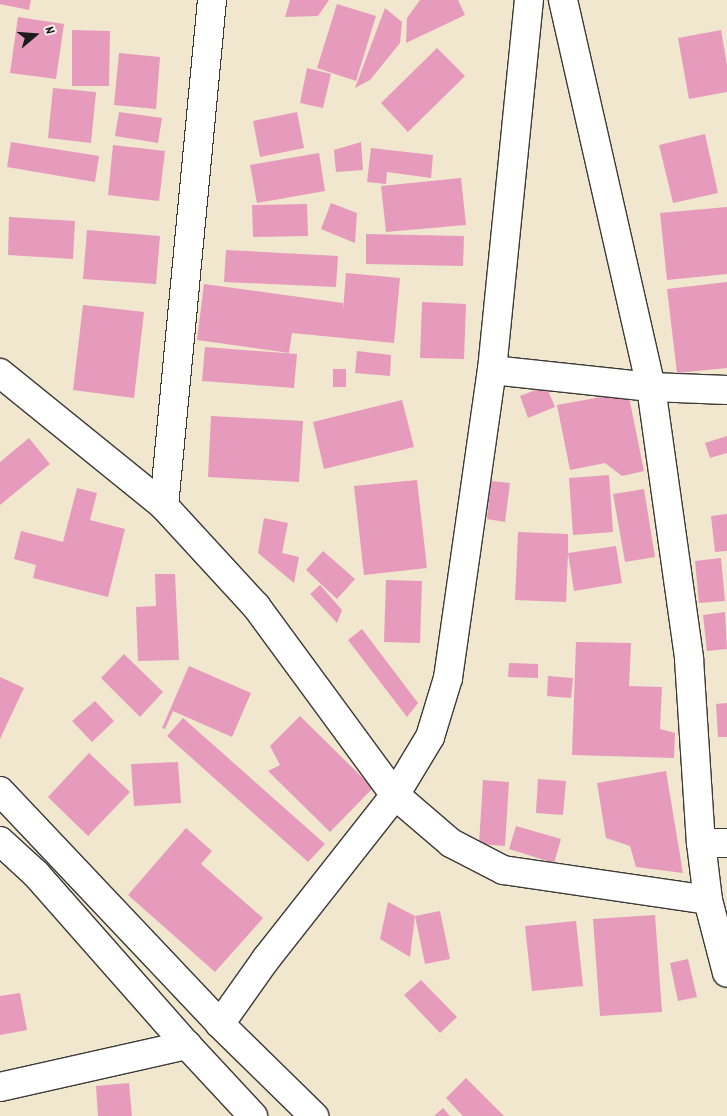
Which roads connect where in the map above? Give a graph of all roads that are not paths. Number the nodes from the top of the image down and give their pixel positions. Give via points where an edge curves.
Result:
1 (212, 0) edge
2 (529, 0) edge
3 (563, 0) edge
4 (492, 370) junction
5 (0, 372) edge
6 (650, 386) junction
7 (727, 390) edge
8 (164, 506) junction
9 (0, 791) edge
10 (395, 795) junction
11 (0, 841) edge
12 (714, 843) edge
13 (708, 900) junction
14 (727, 973) edge
15 (220, 1024) junction
16 (187, 1045) junction
17 (0, 1087) edge
18 (254, 1116) edge
19 (314, 1116) edge

1 - 8 street
2 - 4 street
3 - 6 street
4 - 6 street
4 - 10 street via 448,678 430,737
5 - 8 street
6 - 7 street
6 - 12 street
8 - 10 street via 256,606
9 - 15 street
10 - 13 street via 451,843 503,870
10 - 15 street via 266,958
11 - 16 street via 36,874
12 - 13 street
13 - 14 street
15 - 19 street
16 - 17 street
16 - 18 street

